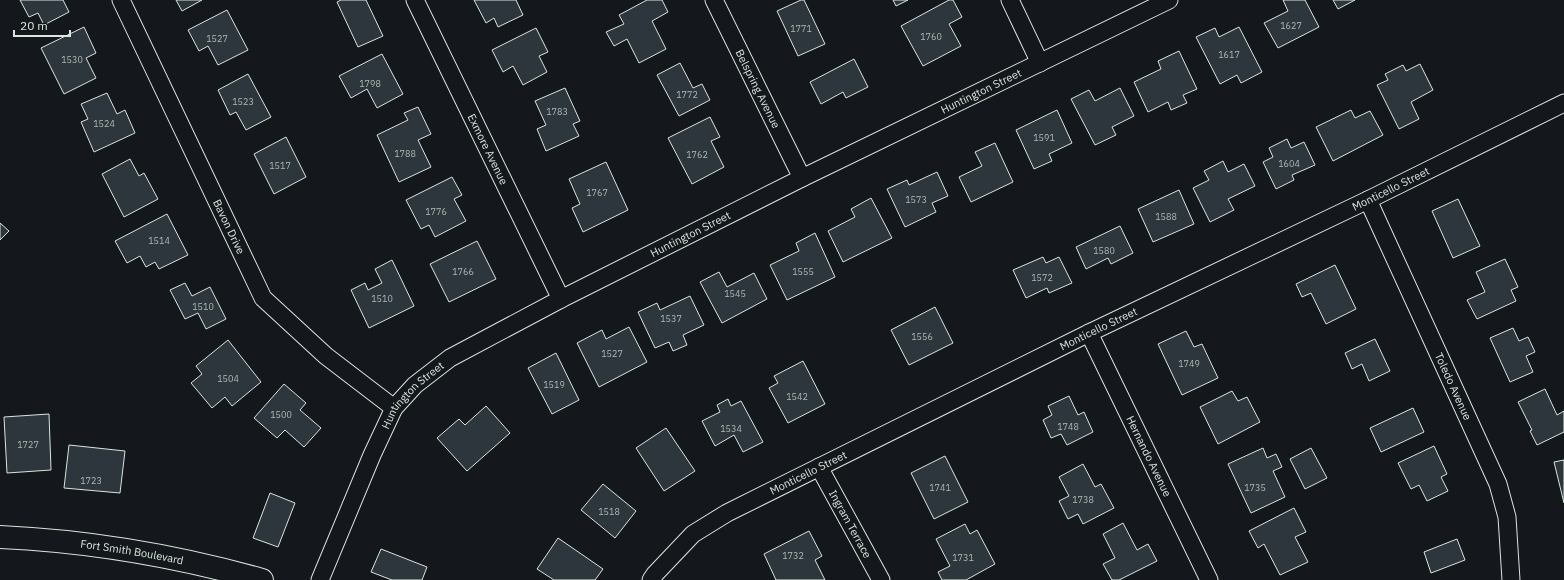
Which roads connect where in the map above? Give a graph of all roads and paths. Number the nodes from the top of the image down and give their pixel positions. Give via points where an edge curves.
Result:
1 (121, 0) edge
2 (415, 0) edge
3 (714, 0) edge
4 (1010, 0) edge
5 (1169, 0) edge
6 (1040, 63) junction
7 (1564, 103) edge
8 (802, 178) junction
9 (1368, 200) junction
10 (561, 299) junction
11 (1089, 333) junction
12 (394, 408) junction
13 (819, 467) junction
14 (0, 537) edge
15 (262, 580) edge
16 (320, 580) edge
17 (651, 580) edge
18 (881, 580) edge
19 (1209, 580) edge
20 (1511, 580) edge

1 - 12 street, Bavon Drive via 263,298 326,356
2 - 10 street, Exmore Avenue
3 - 8 street, Belspring Avenue
4 - 6 street
5 - 6 street, Huntington Street
6 - 8 street, Huntington Street
7 - 9 street, Monticello Street
8 - 10 street, Huntington Street
9 - 11 street, Monticello Street
9 - 20 street, Toledo Avenue via 1498,484 1507,517
10 - 12 street, Huntington Street via 450,358 414,385
11 - 13 street, Monticello Street
11 - 19 street, Hernando Avenue
12 - 16 street, Huntington Street
13 - 17 street, Monticello Street via 727,513 693,534
13 - 18 street, Ingram Terrace
14 - 15 street, Fort Smith Boulevard via 116,548 215,567

